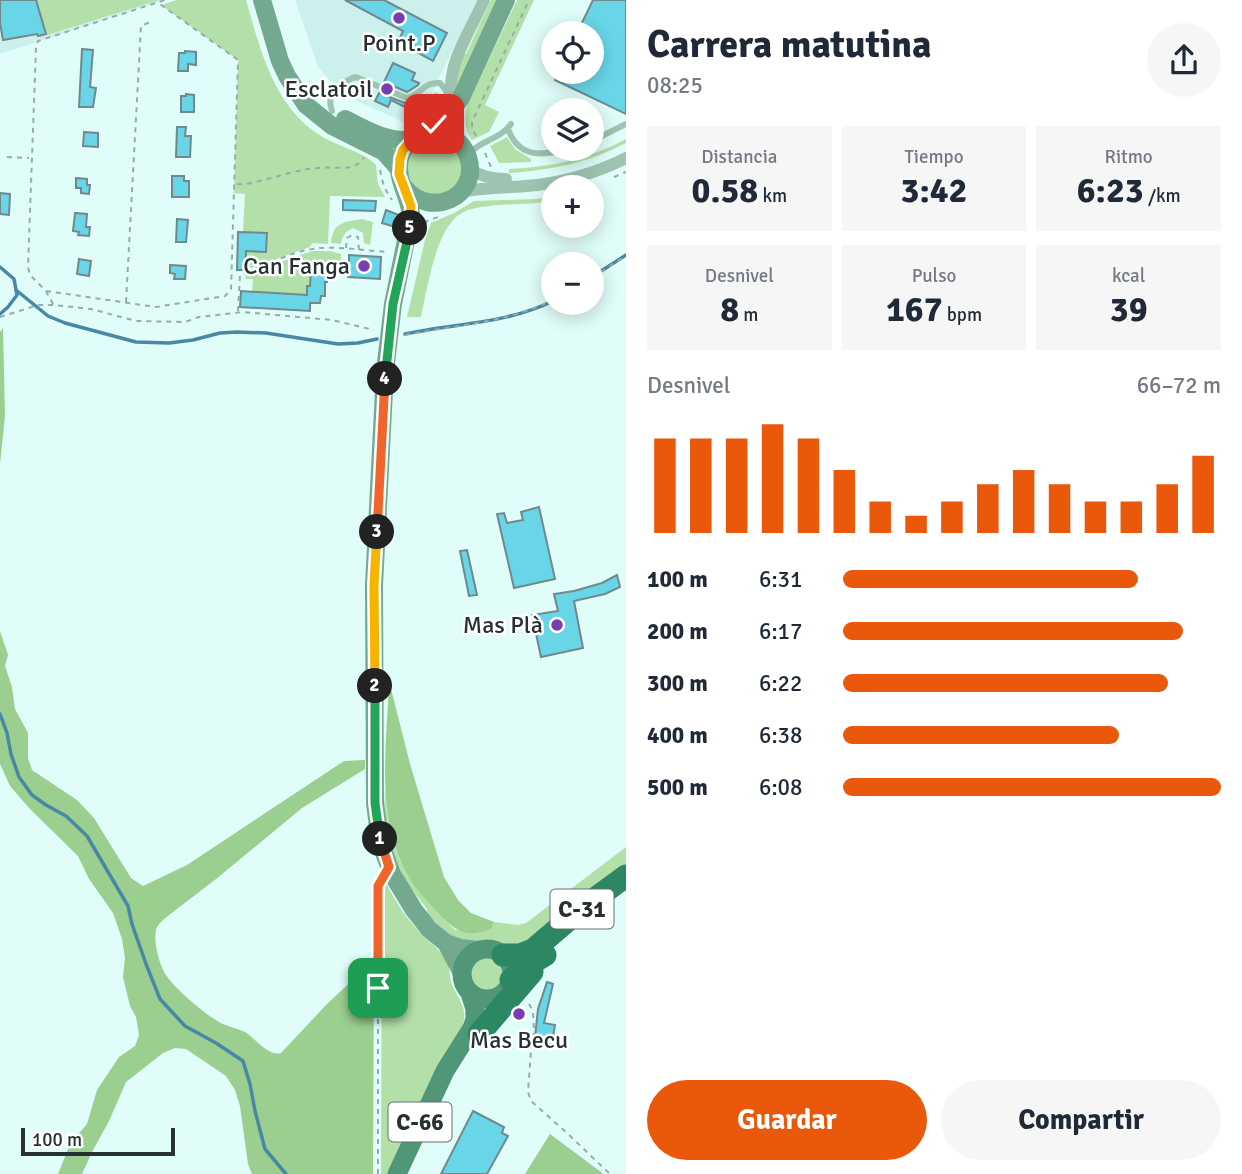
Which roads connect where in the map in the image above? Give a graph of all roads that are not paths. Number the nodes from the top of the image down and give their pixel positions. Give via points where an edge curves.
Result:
1 (262, 0) edge
2 (274, 0) edge
3 (484, 0) edge
4 (506, 0) edge
5 (455, 99) junction
6 (332, 111) junction
7 (626, 124) edge
8 (425, 134) junction
9 (604, 135) edge
10 (458, 142) junction
11 (626, 150) edge
12 (541, 154) edge
13 (626, 158) edge
14 (469, 164) junction
15 (401, 178) junction
16 (460, 192) junction
17 (439, 209) junction
18 (416, 231) junction
19 (626, 876) edge
20 (626, 889) edge
21 (446, 943) junction
22 (479, 950) junction
23 (503, 955) junction
24 (461, 974) junction
25 (505, 991) junction
26 (470, 993) junction
27 (479, 1034) joint
28 (399, 1174) edge

1 - 15 main road via 280,61 306,105 332,126 384,152
2 - 6 main road via 298,70 315,97
3 - 5 street via 456,60 451,89
4 - 5 main road
5 - 6 lane via 440,83 430,83 407,98 361,78 349,79 330,99
5 - 8 main road
5 - 10 main road
6 - 8 main road via 394,140
7 - 9 lane
8 - 10 main road via 447,135
8 - 15 main road via 401,154
10 - 14 main road
11 - 14 street via 539,177 492,179 478,175
12 - 14 lane via 517,144 510,127 471,151
13 - 16 street via 554,182
14 - 16 main road via 467,182
15 - 17 main road via 417,199
15 - 18 main road
16 - 17 main road
17 - 18 main road via 416,222
18 - 21 main road via 393,304 385,370 374,585 375,803 380,842 399,888 429,929
19 - 23 highway, C-31 via 533,950
20 - 25 highway, C-31
21 - 22 main road, C-31
21 - 24 main road
22 - 23 main road, C-31
22 - 24 main road via 466,959
23 - 25 main road via 512,970
24 - 26 main road
25 - 26 main road via 484,999
25 - 27 highway
26 - 28 main road, C-66 via 475,1009 472,1028 445,1071
27 - 28 main road, C-66

